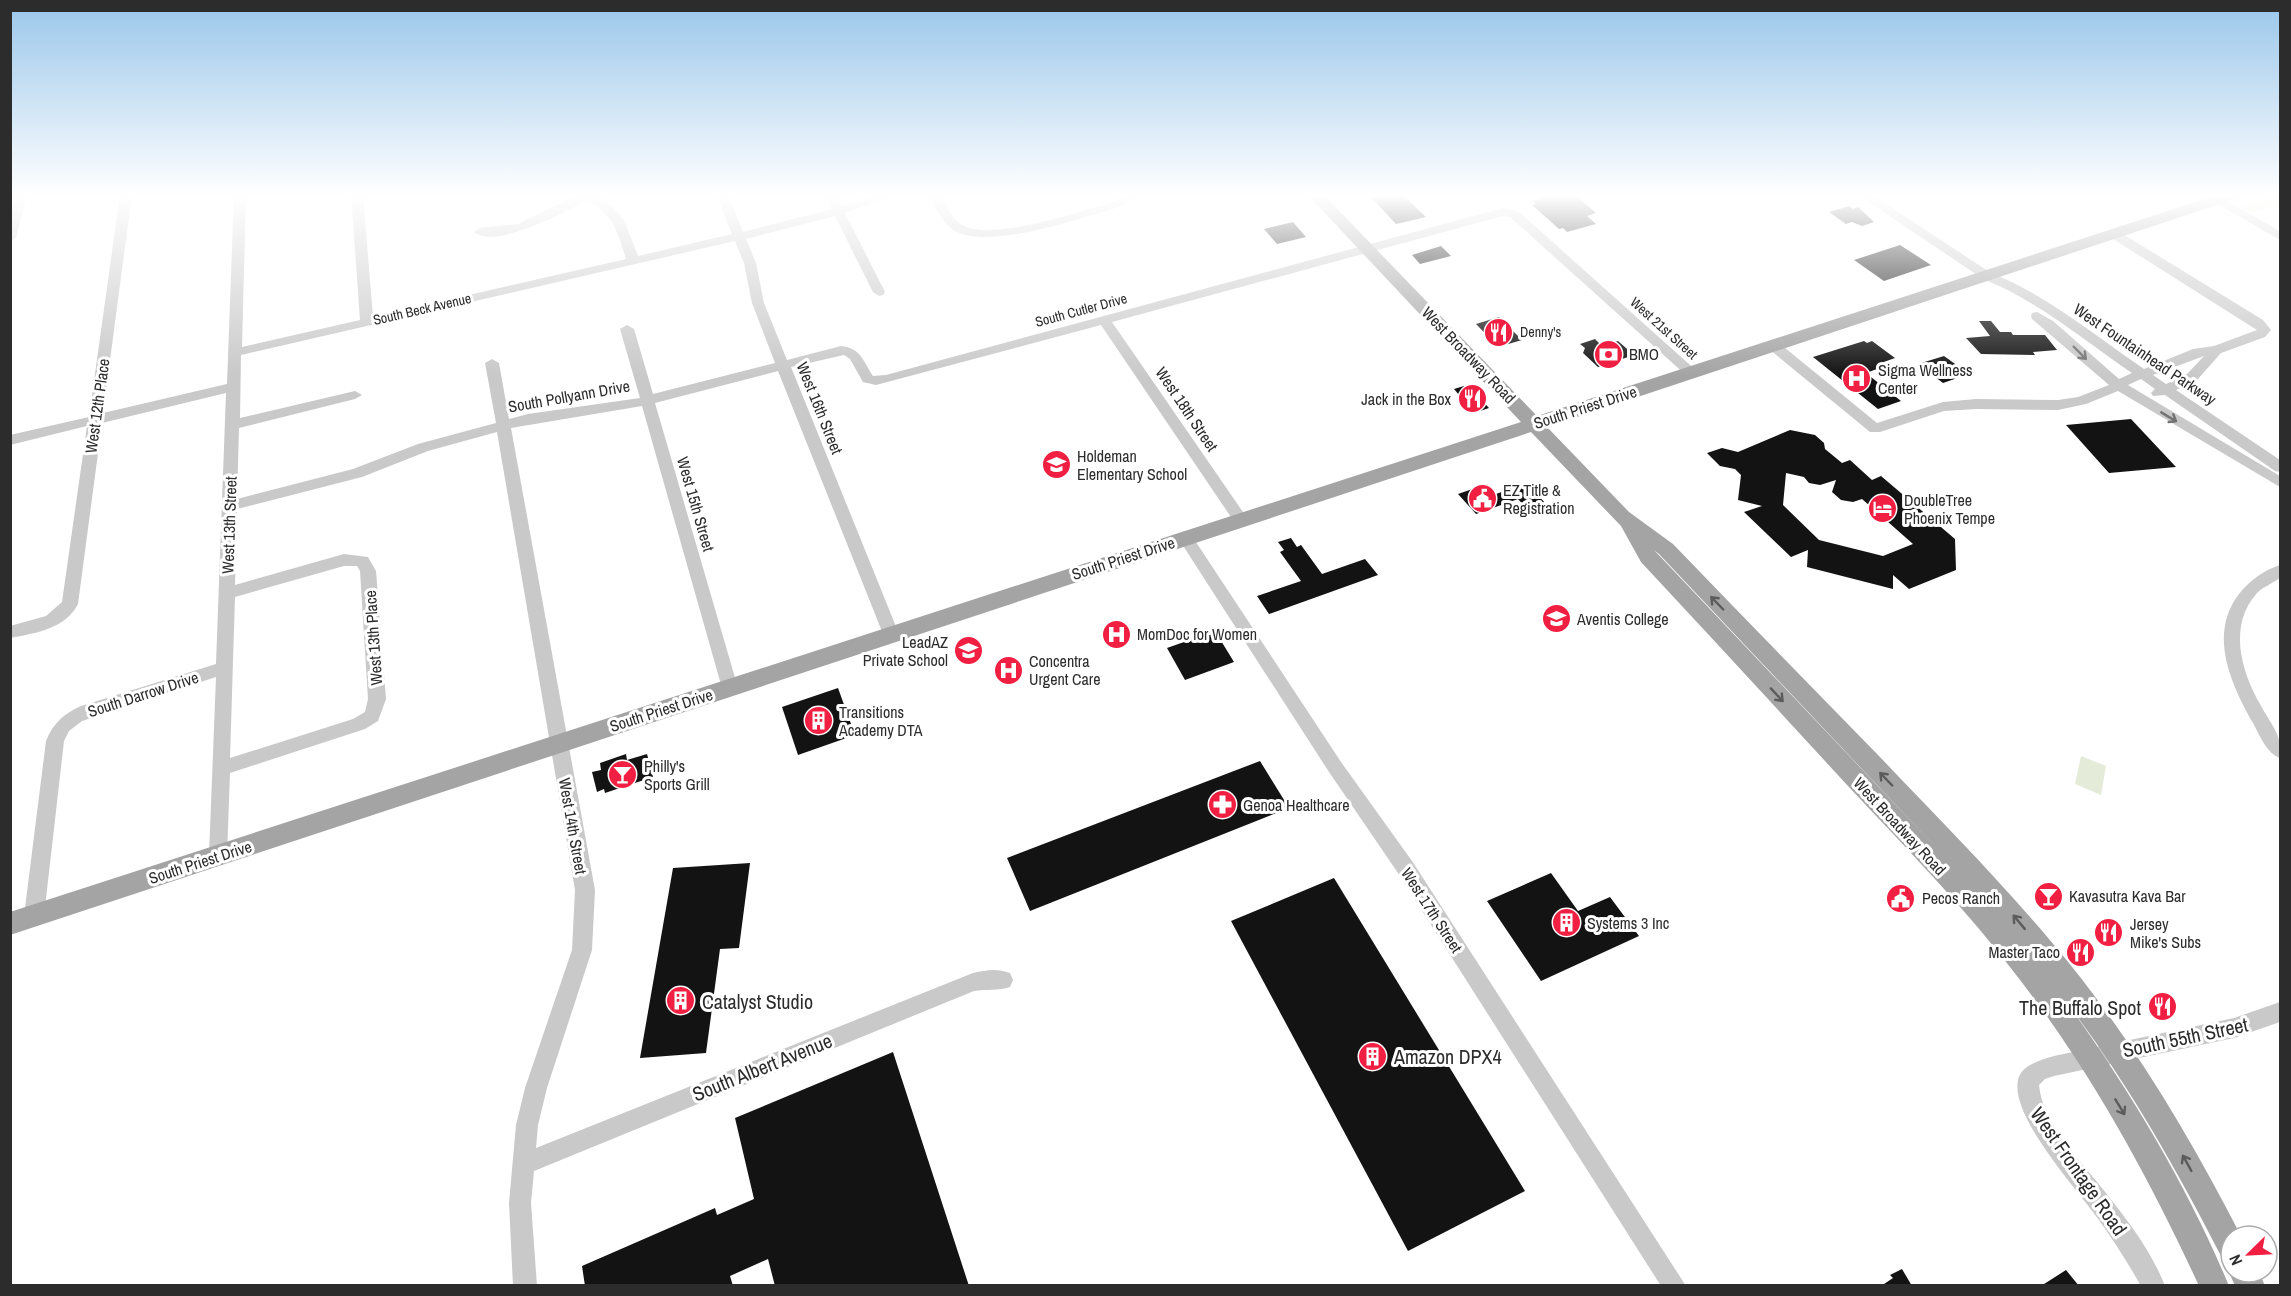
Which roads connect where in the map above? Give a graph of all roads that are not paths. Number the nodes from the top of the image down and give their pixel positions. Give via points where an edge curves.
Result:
1 (118, 254) edge
2 (238, 254) edge
3 (362, 254) edge
4 (631, 254) edge
5 (656, 254) edge
6 (746, 254) edge
7 (860, 254) edge
8 (1342, 254) edge
9 (1372, 254) edge
10 (1559, 254) edge
11 (1954, 254) edge
12 (2052, 254) edge
13 (2147, 254) edge
14 (633, 260) junction
15 (1987, 276) junction
16 (879, 292) dead end
17 (1104, 320) junction
18 (367, 322) junction
19 (627, 329) dead end
20 (1774, 346) junction
21 (849, 350) joint
22 (2216, 351) junction
23 (234, 353) junction
24 (492, 363) dead end
25 (783, 365) junction
26 (1692, 373) junction
27 (2141, 374) junction
28 (2119, 386) junction
29 (233, 387) junction
30 (2166, 391) junction
31 (355, 395) dead end
32 (648, 400) junction
33 (95, 420) junction
34 (1534, 424) junction
35 (232, 425) junction
36 (502, 426) junction
37 (2203, 437) junction
38 (10, 440) edge
39 (2259, 454) junction
40 (2280, 467) edge
41 (2280, 482) edge
42 (229, 506) junction
43 (1622, 517) junction
44 (1240, 519) junction
45 (1185, 537) junction
46 (2280, 571) edge
47 (226, 593) junction
48 (10, 632) edge
49 (891, 634) junction
50 (224, 668) junction
51 (730, 688) junction
52 (558, 744) junction
53 (2280, 751) edge
54 (220, 768) junction
55 (218, 855) junction
56 (34, 916) junction
57 (10, 924) edge
58 (1003, 980) dead end
59 (2280, 1012) edge
60 (2118, 1052) junction
61 (2089, 1058) junction
62 (523, 1164) junction
63 (2219, 1224) edge
64 (525, 1286) edge
65 (1675, 1286) edge
66 (2154, 1286) edge
67 (2214, 1286) edge

1 - 33 street, West 12th Place
2 - 23 street, West 13th Street
3 - 18 street
4 - 14 street
5 - 14 street, South Beck Avenue
6 - 25 street, West 16th Street via 757,299
7 - 16 street
8 - 17 street, South Cutler Drive
9 - 34 main road, West Broadway Road
10 - 26 street, West 21st Street
11 - 15 street
12 - 15 main road, South Priest Drive
13 - 22 street via 2263,327 2260,334
14 - 18 street, South Beck Avenue
15 - 20 main road, South Priest Drive
15 - 27 street, West Fountainhead Parkway via 2029,297
15 -> 28 street, West Fountainhead Parkway via 1996,289 2053,327
17 - 21 street, South Cutler Drive via 871,381
17 - 44 street, West 18th Street
18 - 23 street, South Beck Avenue
19 - 32 street, West 15th Street
20 - 26 main road, South Priest Drive
20 - 28 street via 1875,429 1943,407 2058,405
21 - 25 street, South Pollyann Drive
22 - 27 street via 2198,352
22 - 30 street via 2192,377
23 - 29 street, West 13th Street
24 - 36 street, West 14th Street
25 - 32 street, South Pollyann Drive
25 - 49 street, West 16th Street
26 - 34 main road, South Priest Drive
27 - 28 street
27 - 30 street, West Fountainhead Parkway
28 - 30 street via 2142,394
28 -> 37 street, West Fountainhead Parkway
29 - 33 street
29 - 35 street, West 13th Street
30 - 39 street, West Fountainhead Parkway
31 - 35 street
32 - 36 street, South Pollyann Drive
32 - 51 street, West 15th Street
33 - 38 street
33 - 48 street, West 12th Place via 71,599 61,615
34 - 43 main road, West Broadway Road
34 - 44 main road, South Priest Drive
35 - 42 street, West 13th Street
36 - 42 street, South Pollyann Drive via 423,447 366,470
36 - 52 street, West 14th Street
37 - 39 street via 2242,455
37 - 41 street, West Fountainhead Parkway
39 - 40 street, West Fountainhead Parkway
42 - 47 street, West 13th Street
60 -> 43 main road, West Broadway Road via 2059,971 1985,883 1666,549
43 -> 61 main road, West Broadway Road via 1648,557 1983,916 2032,976
44 - 45 main road, South Priest Drive
45 - 49 main road, South Priest Drive
45 - 65 street, West 17th Street via 1405,867
46 - 53 street via 2244,596 2234,619 2232,645 2242,689
47 - 50 street, West 13th Street
47 - 54 street, West 13th Place via 344,560 362,561 368,571 377,699 372,716 352,727
49 - 51 main road, South Priest Drive
50 - 54 street, West 13th Street
50 - 56 street, South Darrow Drive via 87,711 65,724 56,741
51 - 52 main road, South Priest Drive
52 - 55 main road, South Priest Drive
52 - 62 street, West 14th Street via 585,890 582,950 536,1088
54 - 55 street, West 13th Street
55 - 56 main road, South Priest Drive
56 - 57 main road, South Priest Drive
58 - 62 street, South Albert Avenue via 973,982
59 - 60 street, South 55th Street via 2234,1028
60 - 61 street, South 55th Street
63 -> 60 main road, West Broadway Road via 2169,1132
61 - 66 street, West Frontage Road via 2039,1071 2028,1081 2028,1094 2046,1131 2119,1229
61 -> 67 main road, West Broadway Road via 2161,1179
62 - 64 street, West 14th Street via 520,1203

